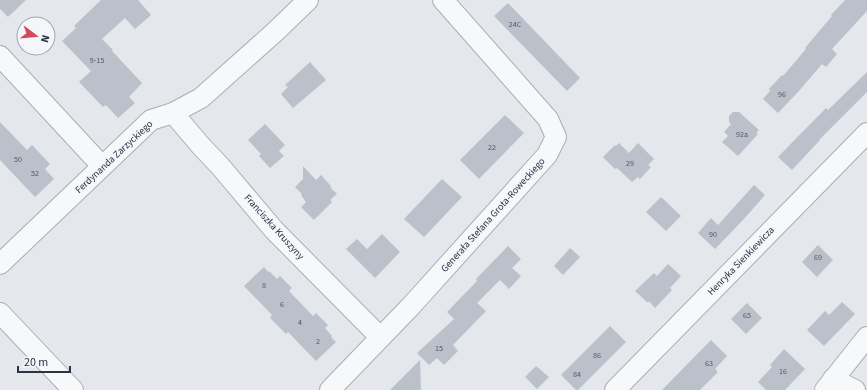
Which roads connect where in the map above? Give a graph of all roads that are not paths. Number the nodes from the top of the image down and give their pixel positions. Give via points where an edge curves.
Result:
1 (308, 0) edge
2 (448, 6) edge
3 (0, 56) edge
4 (173, 113) junction
5 (867, 133) edge
6 (102, 166) junction
7 (0, 264) edge
8 (0, 313) edge
9 (867, 337) edge
10 (380, 338) junction
11 (829, 385) edge
12 (73, 390) edge
13 (330, 390) edge
14 (615, 390) edge
15 (855, 390) edge

1 - 4 street, Ferdynanda Zarzyckiego via 201,98
2 - 10 street, Generała Stefana Grota-Roweckiego via 548,119 556,137 547,155
3 - 6 street
4 - 6 street, Ferdynanda Zarzyckiego via 151,120
4 - 10 street, Franciszka Kruszyny via 274,230
5 - 14 street, Henryka Sienkiewicza
6 - 7 street, Ferdynanda Zarzyckiego
8 - 12 street
9 - 11 street
10 - 13 street, Generała Stefana Grota-Roweckiego
11 - 15 street

